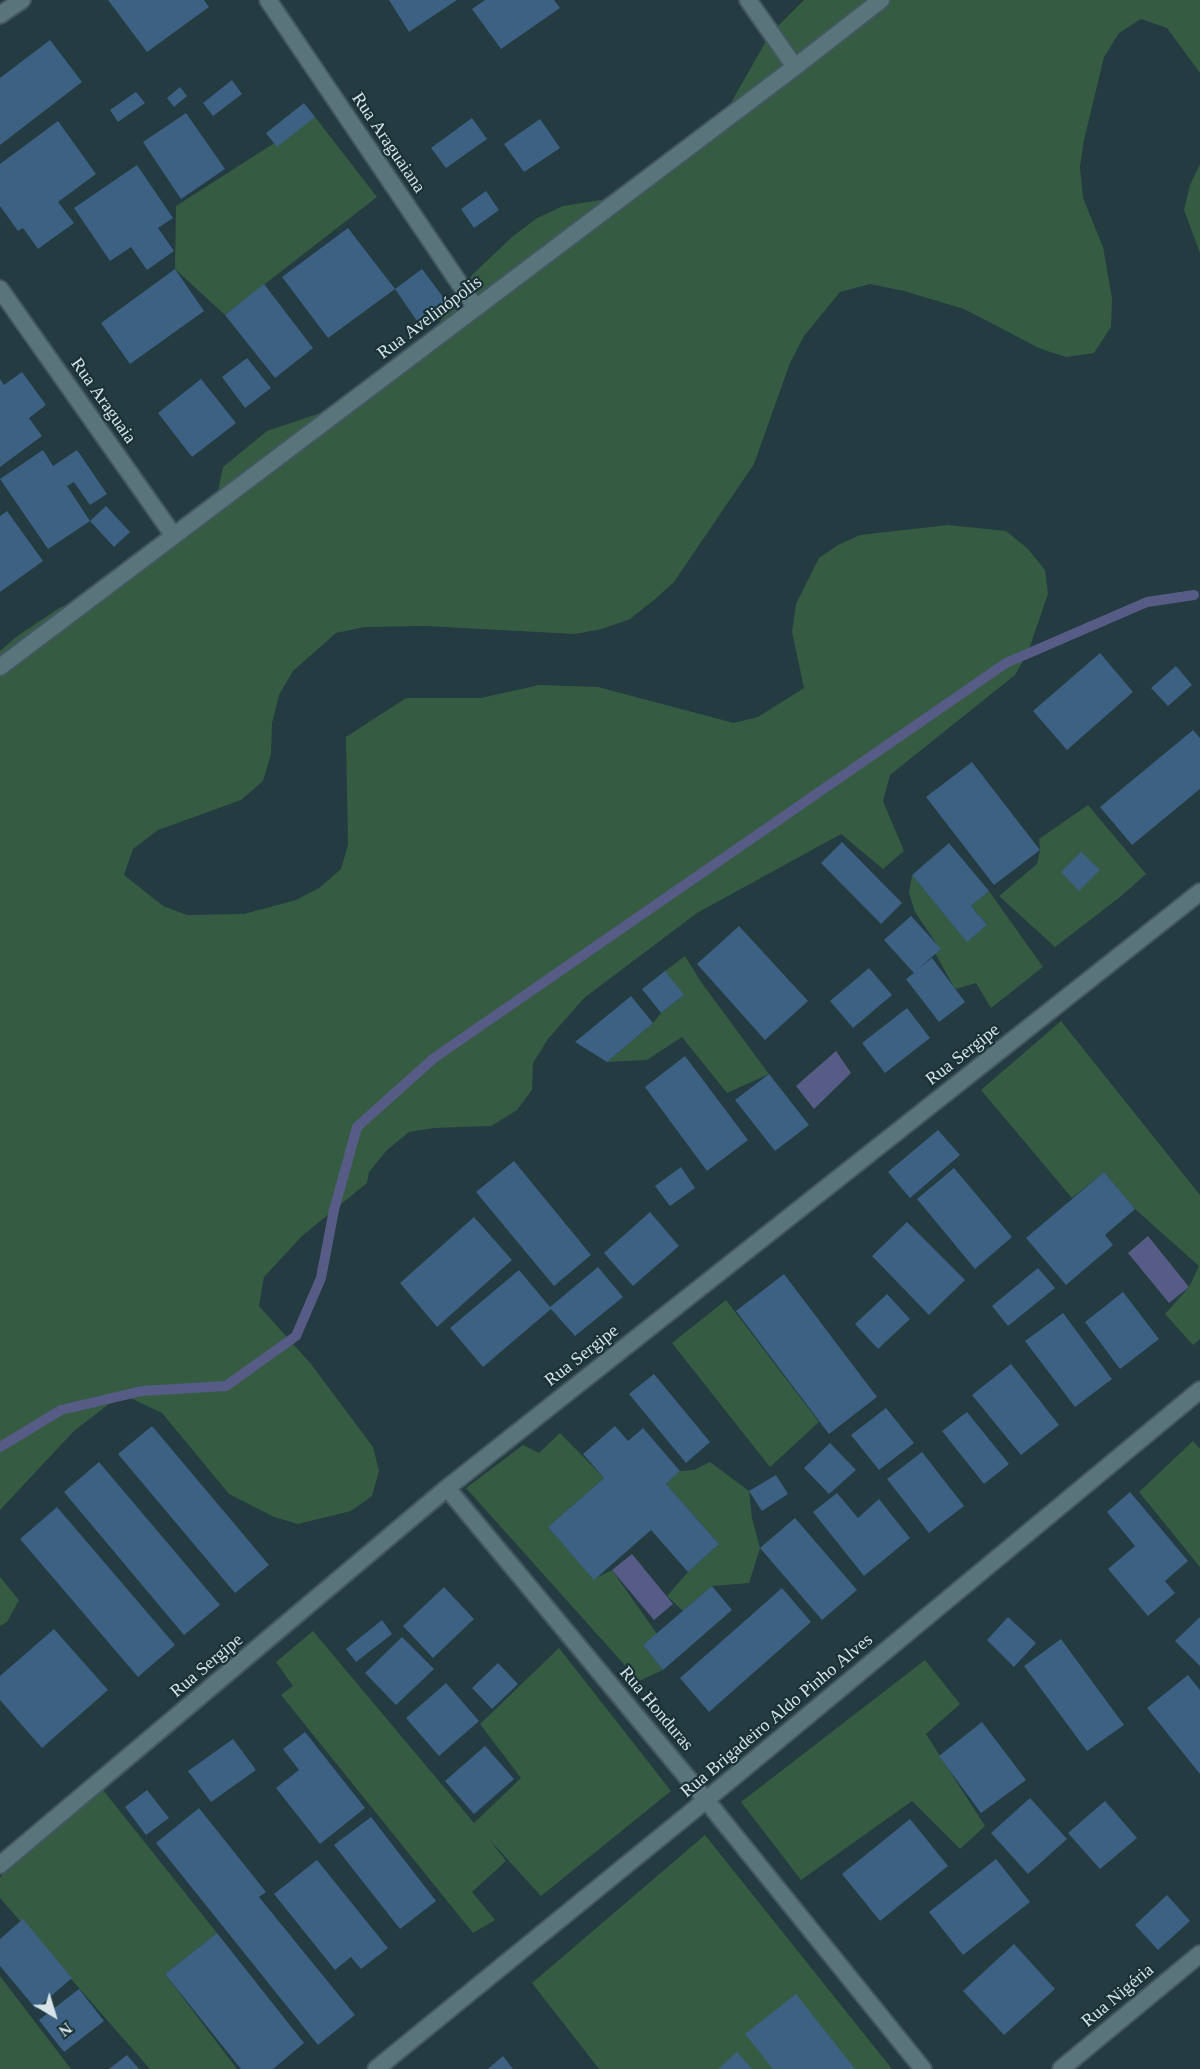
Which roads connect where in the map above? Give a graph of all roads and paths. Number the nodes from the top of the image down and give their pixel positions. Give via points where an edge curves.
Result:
1 (22, 0) edge
2 (268, 0) edge
3 (748, 0) edge
4 (881, 0) edge
5 (0, 15) edge
6 (795, 67) junction
7 (0, 289) edge
8 (476, 308) junction
9 (174, 536) junction
10 (0, 667) edge
11 (1200, 892) edge
12 (1200, 1390) edge
13 (447, 1488) junction
14 (706, 1800) junction
15 (0, 1865) edge
16 (1200, 1954) edge
17 (376, 2069) edge
18 (923, 2069) edge
19 (1061, 2069) edge

1 - 5 street
2 - 8 street, Rua Araguaiana
3 - 6 street
4 - 6 street, Rua Avelinópolis
6 - 8 street, Rua Avelinópolis
7 - 9 street, Rua Araguaia
8 - 9 street, Rua Avelinópolis
9 - 10 street, Rua Avelinópolis
11 - 13 street, Rua Sergipe
12 - 14 street, Rua Brigadeiro Aldo Pinho Alves
13 - 14 street, Rua Honduras
13 - 15 street, Rua Sergipe
14 - 17 street, Rua Brigadeiro Aldo Pinho Alves
14 - 18 street, Rua Honduras
16 - 19 street, Rua Nigéria

